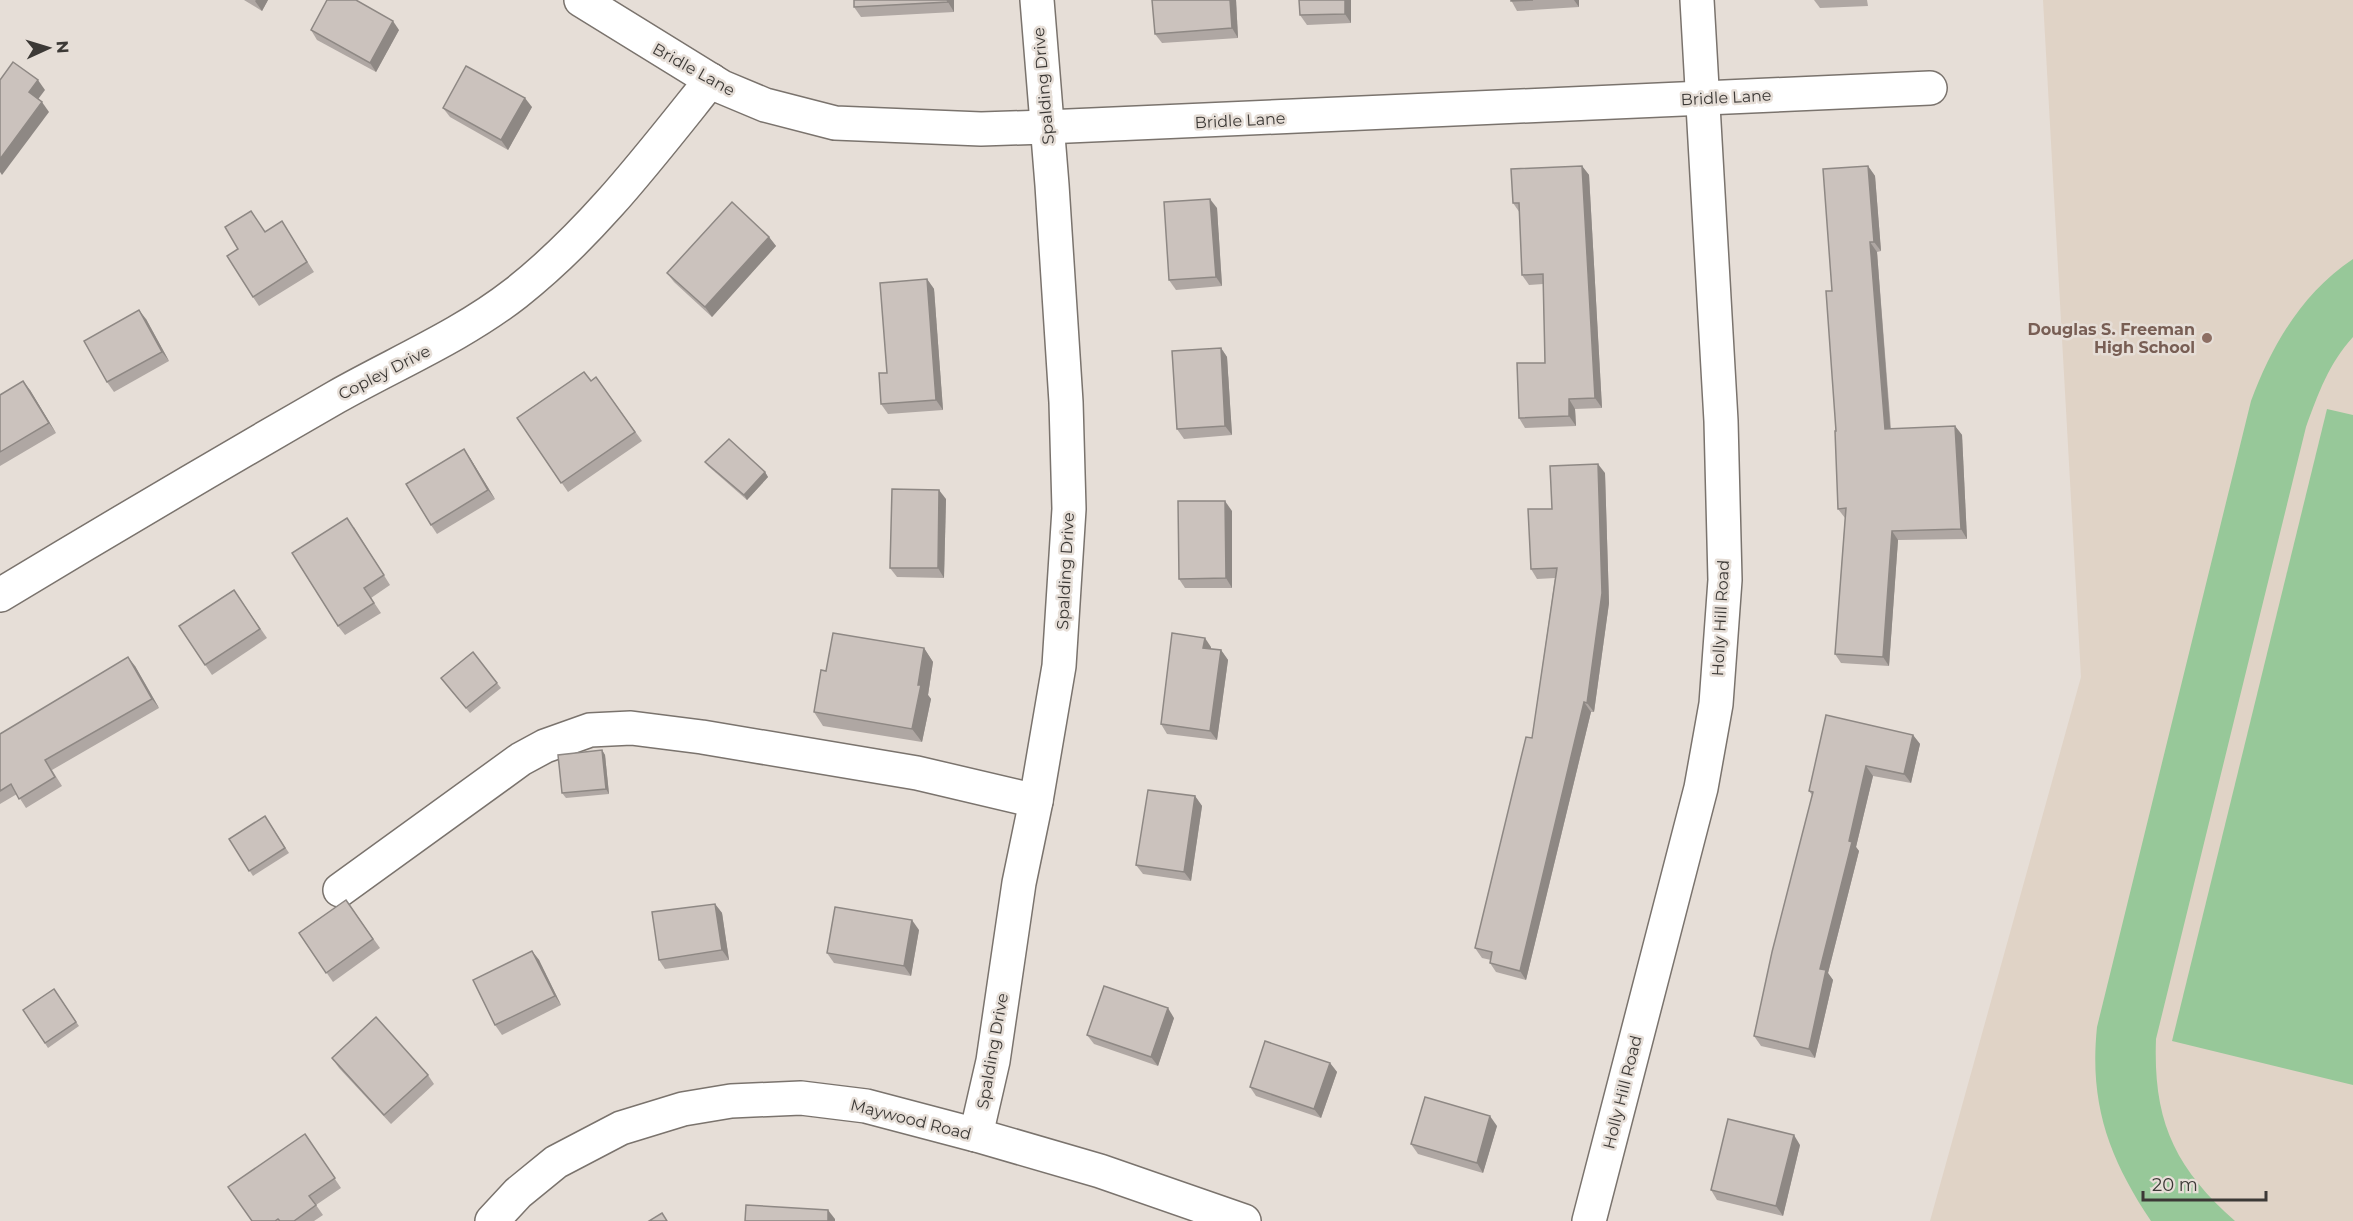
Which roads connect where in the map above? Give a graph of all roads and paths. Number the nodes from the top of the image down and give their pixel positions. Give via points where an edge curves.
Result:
1 (581, 0) edge
2 (1036, 0) edge
3 (1697, 0) edge
4 (711, 80) junction
5 (1930, 88) dead end
6 (1702, 98) junction
7 (1046, 128) junction
8 (0, 595) edge
9 (1036, 801) junction
10 (340, 890) dead end
11 (976, 1135) junction
12 (492, 1221) edge
13 (1244, 1221) edge
14 (1589, 1221) edge

1 - 4 street, Bridle Lane
2 - 7 street, Spalding Drive
3 - 6 street, Holly Hill Road
4 - 7 street, Bridle Lane via 765,105 835,123
4 - 8 street, Copley Drive via 622,192 569,248 514,294 438,344 320,406
5 - 6 street, Bridle Lane
6 - 7 street, Bridle Lane
6 - 14 street, Holly Hill Road via 1723,489 1725,580 1716,704 1701,788
7 - 9 street, Spalding Drive via 1066,402 1069,509 1059,666
9 - 10 street via 917,773 702,737 631,728 590,730 521,759
9 - 11 street, Spalding Drive via 1019,883 993,1061
11 - 12 street, Maywood Road via 866,1106 801,1098 731,1101 682,1109 621,1128 556,1162
11 - 13 street, Maywood Road via 1100,1171

